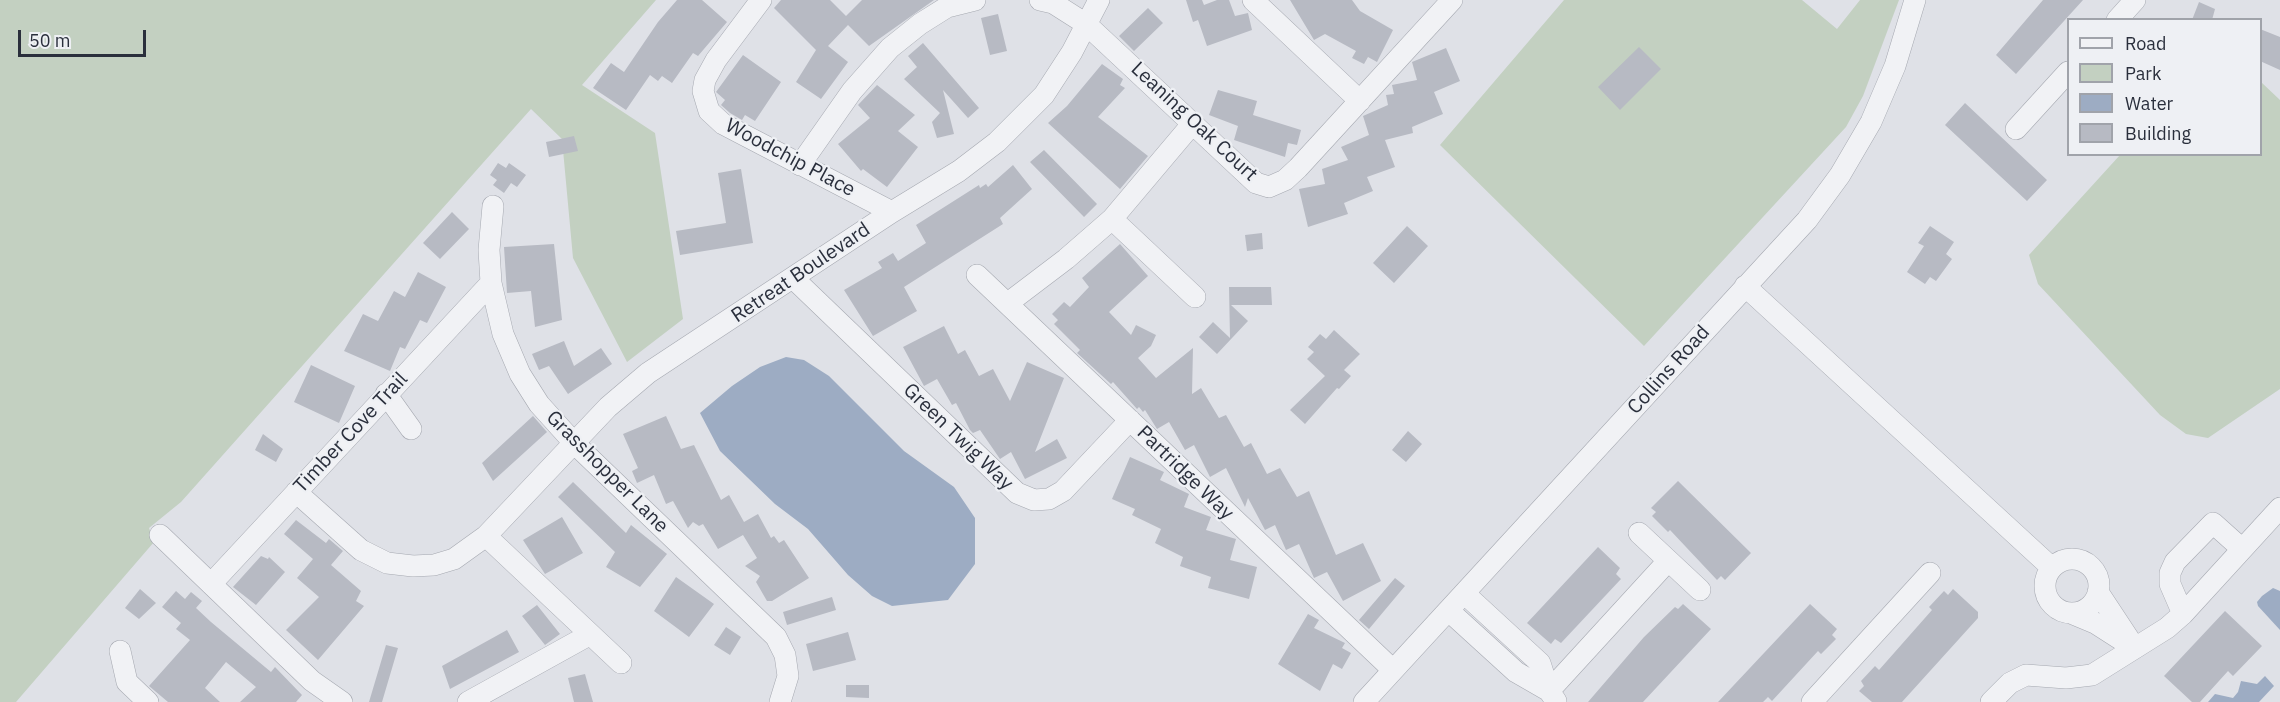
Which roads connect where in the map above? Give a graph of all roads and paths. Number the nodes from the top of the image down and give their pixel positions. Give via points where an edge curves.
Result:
1 (761, 0) edge
2 (975, 0) edge
3 (1040, 0) edge
4 (1099, 0) edge
5 (1452, 0) edge
6 (1915, 0) edge
7 (2135, 0) edge
8 (1265, 4) edge
9 (2119, 18) edge
10 (1086, 24) junction
11 (2067, 73) edge
12 (1360, 101) junction
13 (1193, 123) junction
14 (2016, 129) dead end
15 (800, 165) junction
16 (493, 206) dead end
17 (892, 212) junction
18 (1112, 219) junction
19 (977, 275) dead end
20 (793, 278) junction
21 (491, 283) junction
22 (1746, 286) junction
23 (1195, 297) dead end
24 (1008, 303) junction
25 (386, 394) junction
26 (1130, 420) junction
27 (411, 429) dead end
28 (574, 444) junction
29 (296, 492) junction
30 (2280, 509) edge
31 (1639, 533) dead end
32 (160, 535) dead end
33 (486, 536) junction
34 (2242, 549) junction
35 (1668, 561) junction
36 (2052, 568) junction
37 (1930, 573) dead end
38 (211, 584) junction
39 (1700, 590) dead end
40 (2098, 592) junction
41 (1465, 594) junction
42 (1449, 611) junction
43 (2071, 613) junction
44 (2183, 614) junction
45 (589, 634) junction
46 (2134, 648) junction
47 (120, 651) dead end
48 (621, 663) dead end
49 (1394, 670) junction
50 (1553, 697) edge
51 (142, 700) edge
52 (342, 702) edge
53 (468, 702) edge
54 (780, 702) edge
55 (1364, 702) edge
56 (1812, 702) edge
57 (1990, 702) edge

1 - 15 street, Woodchip Place via 716,60 703,91 709,111 723,124
2 - 15 street via 947,7 890,48 852,90
3 - 10 street, Leaning Oak Court via 1053,3
4 - 10 street, Retreat Boulevard
5 - 12 street, Leaning Oak Court
6 - 22 street, Collins Road via 1895,66 1871,122 1840,175 1807,220
7 - 9 street
8 - 12 street
10 - 13 street, Leaning Oak Court
10 - 17 street, Retreat Boulevard via 1044,94 1020,122 959,171
11 - 14 street
12 - 13 street, Leaning Oak Court via 1292,174 1269,187 1256,183
13 - 18 street
15 - 17 street, Woodchip Place
16 - 21 street, Grasshopper Lane
17 - 20 street, Retreat Boulevard
18 - 23 street
18 - 24 street
19 - 24 street, Partridge Way
20 - 26 street, Green Twig Way via 1017,493 1034,500 1063,491
20 - 28 street, Retreat Boulevard via 648,374 608,407
21 - 25 street, Timber Cove Trail
21 - 28 street, Grasshopper Lane via 503,334 520,374 539,404
22 - 36 street
22 - 41 street, Collins Road
24 - 26 street, Partridge Way
25 - 27 street
25 - 29 street, Timber Cove Trail
26 - 49 street, Partridge Way
28 - 33 street, Retreat Boulevard
28 - 54 street, Grasshopper Lane via 776,637 785,655 788,676
29 - 33 street, Retreat Boulevard via 362,550 387,562 434,565 454,559
29 - 38 street, Timber Cove Trail
30 - 34 street
31 - 35 street
32 - 38 street
33 - 45 street
34 - 44 street
34 - 44 street via 2213,523 2175,562 2170,584
35 - 39 street
35 - 50 street
36 - 40 street via 2066,560 2082,561 2095,572
36 - 43 street via 2046,592 2055,607
37 - 56 street
38 - 52 street via 312,681
40 - 43 street via 2087,609
40 - 46 street
41 - 42 street, Collins Road
41 - 50 street via 1540,663
42 - 49 street, Collins Road
42 - 50 street via 1516,672
43 - 46 street
44 - 46 street
45 - 48 street
45 - 53 street
46 - 57 street via 2092,675 2066,678 2036,674 2018,678
47 - 51 street via 127,682
49 - 55 street, Collins Road

